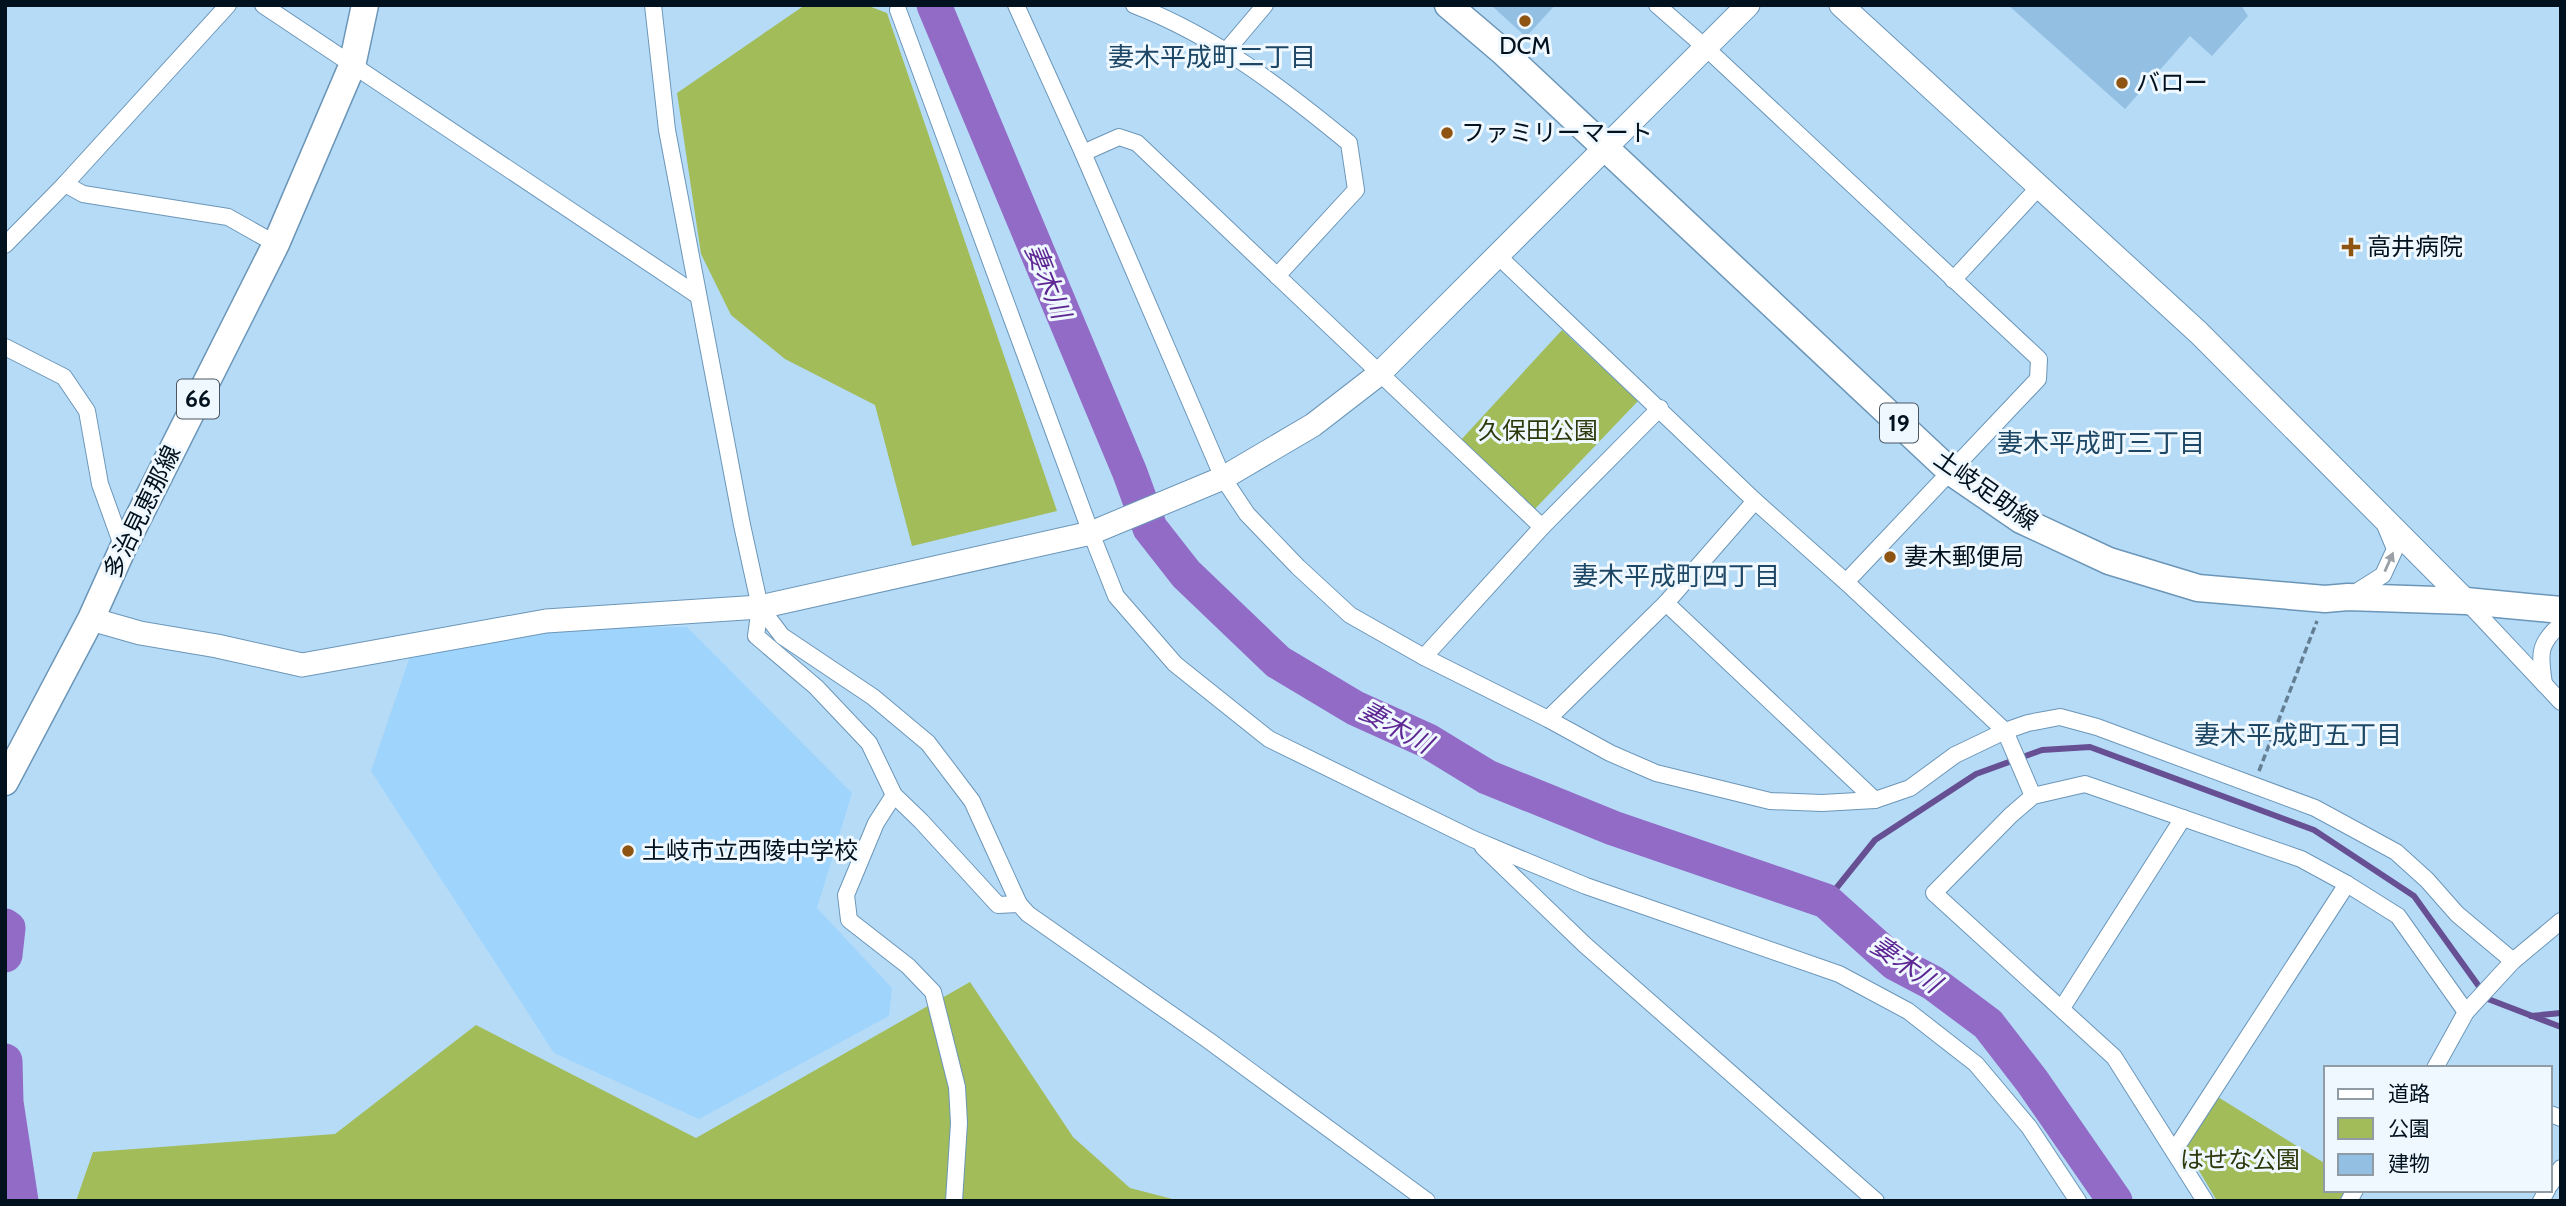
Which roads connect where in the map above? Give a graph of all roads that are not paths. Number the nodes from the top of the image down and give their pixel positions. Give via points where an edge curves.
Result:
1 (228, 5) edge
2 (263, 5) edge
3 (365, 5) edge
4 (653, 5) edge
5 (1016, 5) edge
6 (1134, 5) edge
7 (1265, 5) edge
8 (1448, 5) edge
9 (1657, 5) edge
10 (1748, 5) edge
11 (1841, 5) edge
12 (898, 10) dead end
13 (1706, 48) junction
14 (1227, 50) junction
15 (352, 66) junction
16 (1604, 147) junction
17 (1083, 153) junction
18 (65, 184) junction
19 (2039, 187) junction
20 (276, 244) junction
21 (5, 245) edge
22 (1497, 255) junction
23 (1276, 276) junction
24 (1953, 280) junction
25 (697, 295) junction
26 (5, 347) edge
27 (1378, 374) junction
28 (1660, 408) junction
29 (1951, 472) junction
30 (1223, 478) junction
31 (1755, 501) junction
32 (2378, 512) junction
33 (1542, 527) junction
34 (1091, 533) junction
35 (123, 548) junction
36 (1846, 582) junction
37 (2337, 598) junction
38 (2466, 601) junction
39 (1666, 603) junction
40 (760, 607) junction
41 (2561, 610) edge
42 (91, 620) junction
43 (2561, 624) edge
44 (1424, 657) junction
45 (2544, 684) junction
46 (2561, 702) edge
47 (1548, 719) junction
48 (2005, 731) junction
49 (5, 782) edge
50 (894, 795) junction
51 (2034, 796) junction
52 (1875, 800) junction
53 (2183, 818) junction
54 (1473, 838) junction
55 (2347, 884) junction
56 (1019, 904) junction
57 (2561, 921) edge
58 (2513, 961) junction
59 (2062, 1008) junction
60 (2466, 1012) junction
61 (2436, 1066) edge
62 (2174, 1151) junction
63 (954, 1201) edge
64 (1427, 1201) edge
65 (1876, 1201) edge
66 (2078, 1201) edge
67 (2205, 1201) edge

1 - 18 street
2 - 15 street
3 - 15 main road, 多治見恵那線 / 66
4 - 25 street via 667,130
5 - 17 street
6 - 14 street
7 - 14 street
8 - 16 main road, 土岐足助線 / 19
9 - 13 street
10 - 13 street
11 - 19 street
12 - 34 street
13 - 16 street
13 - 24 street
14 - 23 street via 1349,143 1356,190
15 - 20 main road, 多治見恵那線 / 66
15 - 25 street
16 - 22 street
16 - 29 main road, 土岐足助線 / 19
17 - 23 street via 1119,137 1137,143
17 - 30 street
18 - 20 street via 82,194 228,217
18 - 21 street
19 - 24 street
19 - 32 street via 2199,333
20 - 35 main road, 多治見恵那線 / 66
22 - 27 street
22 - 28 street
23 - 27 street
24 - 29 street via 2039,359 2038,379
25 - 40 street
26 - 35 street via 64,377 87,411 100,484
27 - 30 street via 1313,425
27 - 33 street
28 - 31 street
28 - 33 street
29 - 36 street
29 - 37 main road, 土岐足助線 / 19 via 2021,520 2109,561 2198,588
30 - 34 street
30 - 44 street via 1247,514 1350,615
31 - 36 street
31 - 39 street
37 -> 32 street via 2383,575 2395,549
32 - 38 street
33 - 44 street
34 - 40 street
34 - 54 street via 1116,596 1175,664 1269,739
35 - 42 main road, 多治見恵那線 / 66
36 - 48 street
37 - 38 main road, 土岐足助線 / 19
38 - 41 main road, 土岐足助線 / 19
38 - 45 street
39 - 47 street
39 - 52 street
40 - 42 street via 546,621 302,665
40 - 50 street via 756,636 816,687 869,743
40 - 56 street via 782,636 873,697 928,743 972,801
42 - 49 main road, 多治見恵那線 / 66
43 - 45 street via 2541,648
44 - 47 street
45 - 46 street
47 - 52 street via 1656,773 1712,788 1770,801
48 - 51 street
48 - 52 street via 1955,755 1910,789
48 - 58 street via 2060,716 2315,808 2396,852 2457,914
50 - 56 street via 998,905
50 - 63 street via 876,823 846,895 847,908 849,920 933,992 957,1087
51 - 53 street via 2085,784
51 - 59 street via 1934,893
53 - 55 street via 2301,859
53 - 59 street
54 - 65 street via 1586,945
54 - 66 street via 1586,887 1839,974 1908,1012 1976,1064 2029,1127
55 - 60 street via 2398,916
55 - 62 street
56 - 64 street
57 - 58 street
58 - 60 street
59 - 62 street via 2114,1057
60 - 61 street
62 - 67 street

